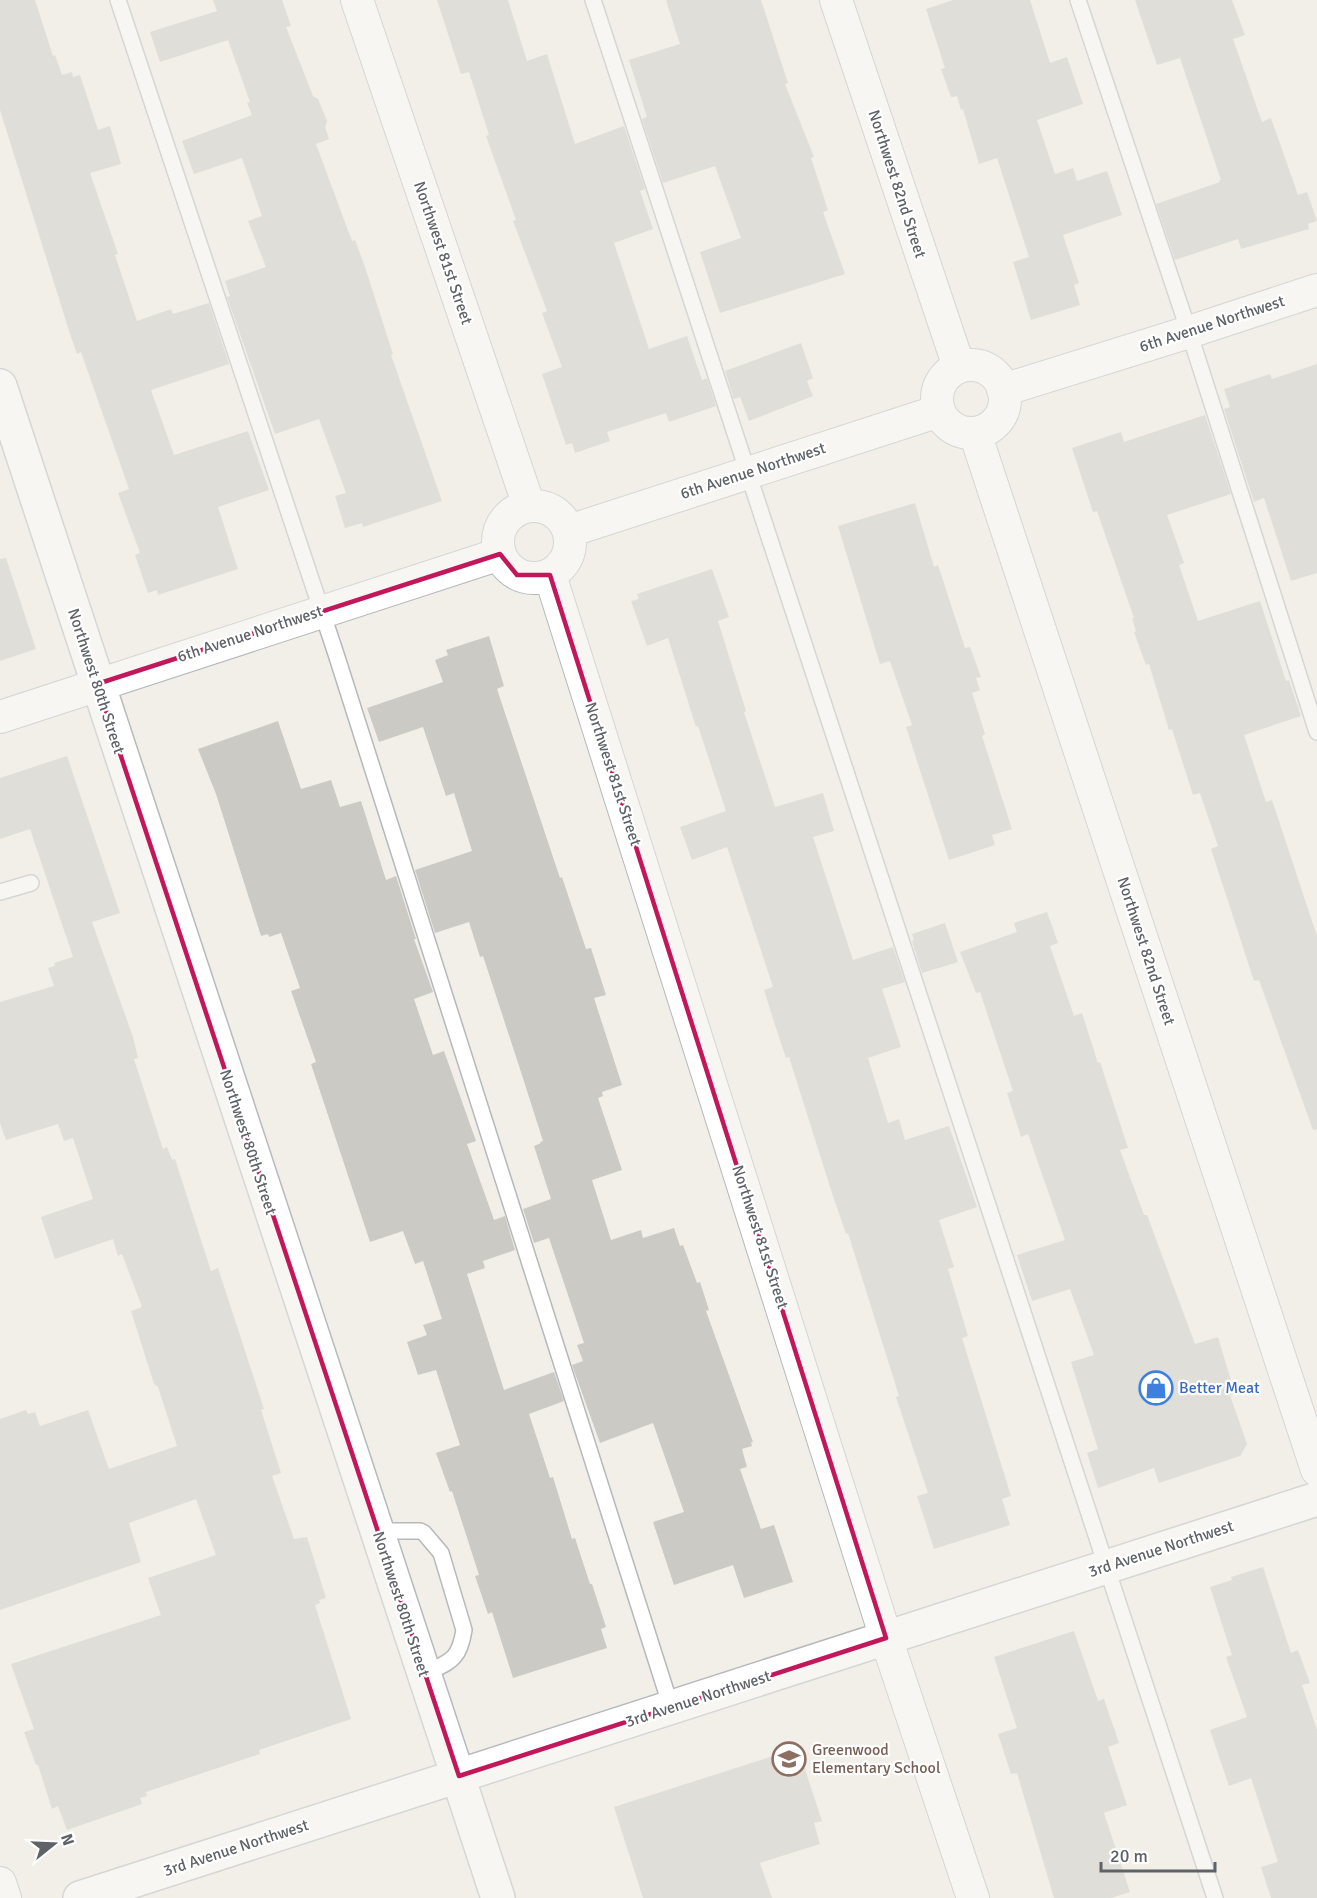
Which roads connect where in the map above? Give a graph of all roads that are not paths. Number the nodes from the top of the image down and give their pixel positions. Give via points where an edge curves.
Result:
1 (118, 0) edge
2 (357, 0) edge
3 (593, 0) edge
4 (836, 0) edge
5 (1078, 0) edge
6 (1317, 290) edge
7 (1189, 332) junction
8 (959, 367) junction
9 (0, 386) edge
10 (1003, 390) junction
11 (939, 411) junction
12 (975, 433) junction
13 (748, 472) junction
14 (529, 506) junction
15 (568, 531) junction
16 (500, 554) junction
17 (550, 575) junction
18 (322, 611) junction
19 (97, 684) junction
20 (0, 717) edge
21 (1317, 732) edge
22 (31, 883) dead end
23 (0, 892) edge
24 (1317, 1470) edge
25 (1317, 1499) edge
26 (377, 1531) junction
27 (1107, 1567) junction
28 (886, 1638) junction
29 (424, 1674) junction
30 (671, 1707) junction
31 (459, 1776) junction
32 (0, 1883) edge
33 (5, 1898) edge
34 (80, 1898) edge
35 (498, 1898) edge
36 (973, 1898) edge
37 (1215, 1898) edge

1 - 18 lane
2 - 14 street, Northwest 81st Street
3 - 13 lane
4 - 8 street, Northwest 82nd Street
5 - 7 lane
6 - 7 street, 6th Avenue Northwest
7 - 10 street, 6th Avenue Northwest
7 - 21 lane
8 - 10 street via 986,368
8 - 11 street via 939,386
9 - 19 street, Northwest 80th Street
10 - 12 street via 1005,405 1001,416 995,424
11 - 12 street via 953,429
11 - 13 street, 6th Avenue Northwest
12 - 24 street, Northwest 82nd Street
13 - 15 street, 6th Avenue Northwest
13 - 27 lane
14 - 15 street via 554,512
14 - 16 street via 508,516 502,525 498,536
15 - 17 street via 571,541 564,565
16 - 17 street via 508,569 517,575 530,579
16 - 18 street, 6th Avenue Northwest
17 - 28 street, Northwest 81st Street
18 - 19 street, 6th Avenue Northwest
18 - 30 lane
19 - 20 street, 6th Avenue Northwest
19 - 26 street, Northwest 80th Street
22 - 23 lane
25 - 27 street, 3rd Avenue Northwest
26 - 29 street, Northwest 80th Street
26 - 29 lane via 420,1531 441,1552 464,1630 453,1660
27 - 28 street, 3rd Avenue Northwest
27 - 37 lane
28 - 30 street, 3rd Avenue Northwest
28 - 36 street, Northwest 81st Street
29 - 31 street, Northwest 80th Street
30 - 31 street, 3rd Avenue Northwest
31 - 34 street, 3rd Avenue Northwest
31 - 35 street, Northwest 80th Street
32 - 33 street

